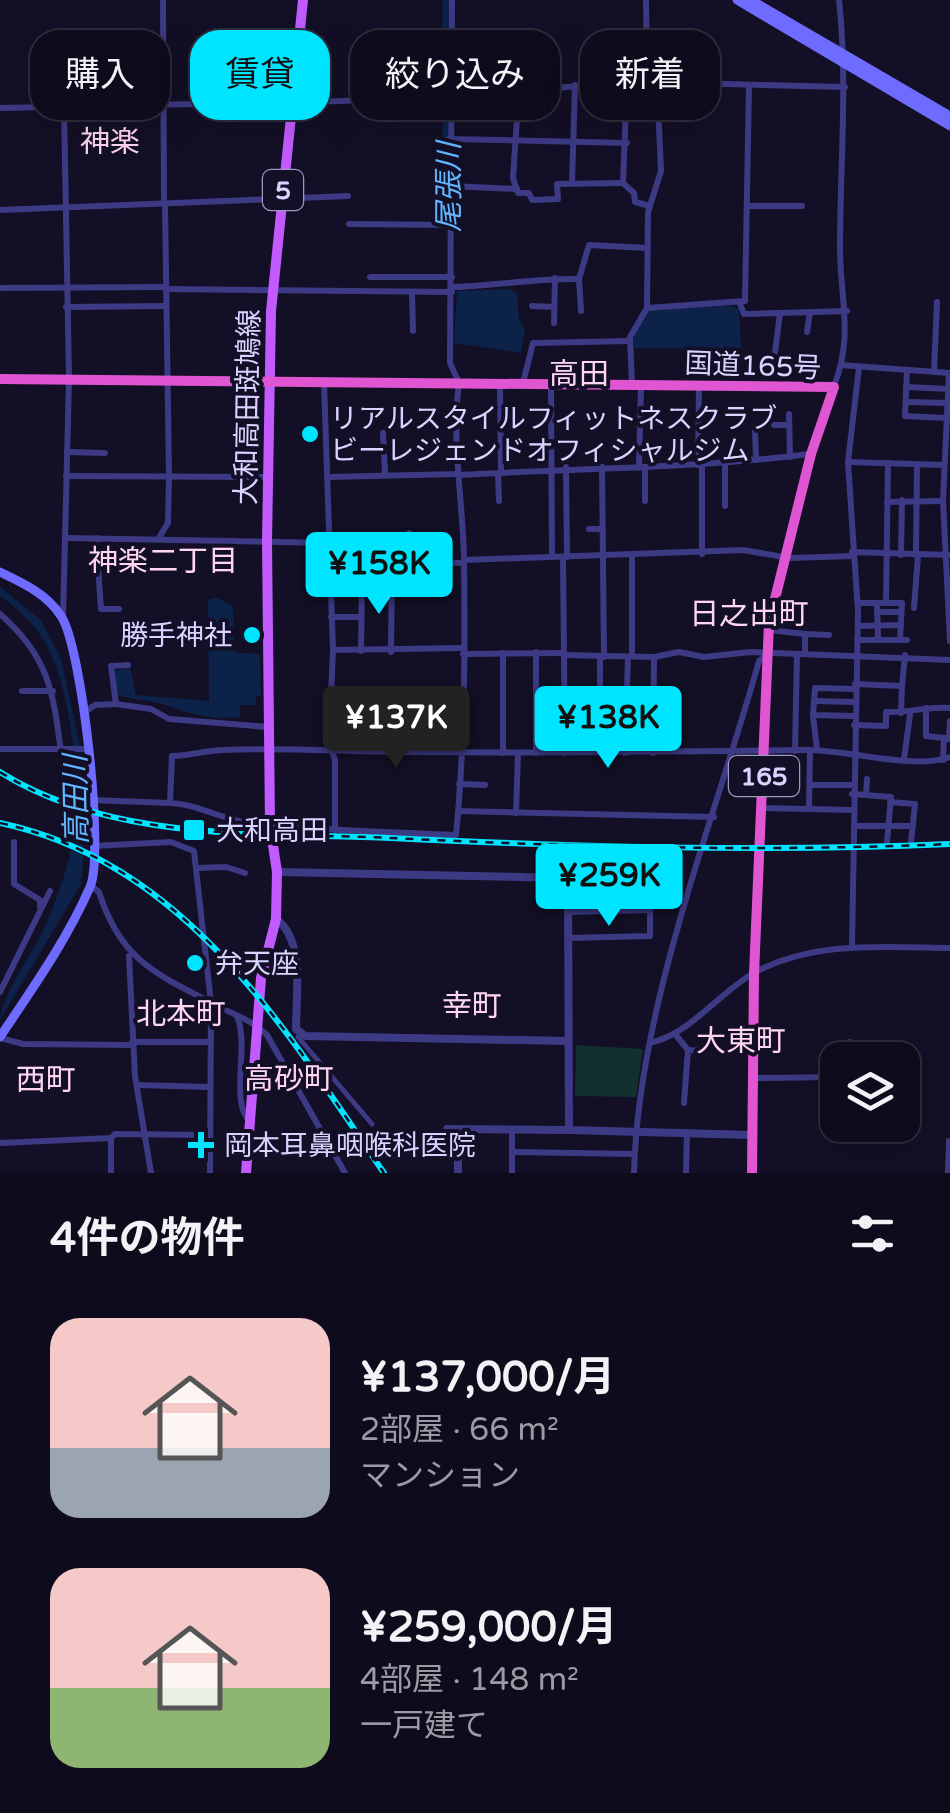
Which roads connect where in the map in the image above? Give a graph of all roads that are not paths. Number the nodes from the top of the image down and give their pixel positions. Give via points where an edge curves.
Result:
1 (163, 0) edge
2 (304, 0) edge
3 (452, 0) edge
4 (646, 0) edge
5 (737, 0) edge
6 (751, 0) edge
7 (839, 0) edge
8 (163, 30) edge
9 (301, 30) edge
10 (450, 30) edge
11 (646, 30) edge
12 (846, 60) junction
13 (720, 84) edge
14 (749, 85) junction
15 (845, 86) junction
16 (560, 90) edge
17 (575, 91) junction
18 (580, 91) edge
19 (30, 107) edge
20 (0, 108) edge
21 (950, 116) edge
22 (65, 120) edge
23 (164, 120) edge
24 (291, 120) edge
25 (448, 120) edge
26 (516, 120) edge
27 (627, 120) edge
28 (658, 120) edge
29 (950, 126) edge
30 (449, 140) junction
31 (514, 141) junction
32 (574, 142) junction
33 (627, 143) junction
34 (624, 183) junction
35 (572, 184) junction
36 (450, 186) junction
37 (517, 189) junction
38 (282, 195) junction
39 (348, 196) dead end
40 (164, 202) junction
41 (68, 205) junction
42 (650, 206) junction
43 (747, 206) junction
44 (802, 206) dead end
45 (0, 210) edge
46 (350, 224) dead end
47 (449, 225) junction
48 (648, 248) junction
49 (370, 277) dead end
50 (450, 277) junction
51 (555, 278) junction
52 (578, 278) junction
53 (0, 288) edge
54 (65, 288) junction
55 (165, 288) junction
56 (272, 289) junction
57 (451, 291) junction
58 (412, 292) junction
59 (937, 302) dead end
60 (740, 304) junction
61 (166, 306) junction
62 (532, 306) dead end
63 (554, 306) junction
64 (66, 307) junction
65 (646, 308) junction
66 (581, 311) dead end
67 (810, 312) junction
68 (847, 312) junction
69 (780, 313) junction
70 (554, 323) dead end
71 (413, 331) dead end
72 (807, 332) dead end
73 (630, 342) junction
74 (774, 361) dead end
75 (841, 365) junction
76 (859, 367) junction
77 (907, 370) junction
78 (934, 372) junction
79 (950, 373) edge
80 (0, 379) edge
81 (69, 380) junction
82 (167, 380) junction
83 (270, 380) junction
84 (324, 381) junction
85 (459, 383) junction
86 (500, 383) junction
87 (523, 383) junction
88 (551, 384) junction
89 (636, 385) junction
90 (698, 386) junction
91 (834, 387) junction
92 (906, 387) junction
93 (949, 389) edge
94 (906, 402) junction
95 (949, 403) edge
96 (789, 414) dead end
97 (947, 418) junction
98 (774, 425) dead end
99 (789, 425) junction
100 (756, 428) dead end
101 (948, 430) edge
102 (383, 433) dead end
103 (948, 443) edge
104 (67, 452) junction
105 (105, 453) dead end
106 (811, 454) junction
107 (790, 456) junction
108 (756, 460) junction
109 (725, 462) junction
110 (848, 462) junction
111 (888, 463) junction
112 (700, 464) junction
113 (917, 464) junction
114 (946, 465) edge
115 (566, 467) junction
116 (602, 467) junction
117 (551, 468) junction
118 (642, 468) junction
119 (385, 473) junction
120 (500, 473) junction
121 (459, 474) junction
122 (66, 476) junction
123 (169, 476) junction
124 (267, 477) junction
125 (328, 477) junction
126 (902, 500) junction
127 (917, 500) junction
128 (645, 501) dead end
129 (499, 502) dead end
130 (887, 502) junction
131 (946, 504) edge
132 (724, 506) dead end
133 (947, 520) edge
134 (589, 529) dead end
135 (604, 529) junction
136 (409, 533) dead end
137 (947, 535) edge
138 (160, 536) junction
139 (66, 538) junction
140 (96, 538) junction
141 (266, 541) junction
142 (330, 543) junction
143 (702, 554) junction
144 (853, 554) junction
145 (917, 555) junction
146 (947, 555) edge
147 (632, 556) junction
148 (886, 556) junction
149 (901, 556) junction
150 (552, 557) junction
151 (565, 557) junction
152 (604, 557) junction
153 (784, 558) junction
154 (330, 559) junction
155 (392, 560) junction
156 (410, 560) junction
157 (464, 562) junction
158 (0, 572) edge
159 (362, 582) dead end
160 (948, 590) edge
161 (858, 603) junction
162 (880, 606) junction
163 (914, 608) dead end
164 (119, 609) dead end
165 (0, 614) edge
166 (331, 617) junction
167 (361, 617) junction
168 (63, 618) junction
169 (950, 623) edge
170 (858, 626) junction
171 (878, 626) junction
172 (900, 626) junction
173 (768, 630) junction
174 (806, 634) junction
175 (829, 635) dead end
176 (857, 640) junction
177 (878, 640) junction
178 (950, 641) edge
179 (333, 650) junction
180 (360, 651) junction
181 (462, 651) junction
182 (391, 652) junction
183 (536, 652) junction
184 (503, 653) junction
185 (564, 654) junction
186 (766, 654) junction
187 (801, 654) junction
188 (905, 655) junction
189 (630, 656) junction
190 (856, 656) junction
191 (602, 657) junction
192 (654, 657) junction
193 (950, 660) edge
194 (128, 665) dead end
195 (855, 686) junction
196 (902, 686) junction
197 (52, 691) junction
198 (22, 692) dead end
199 (816, 702) junction
200 (854, 702) junction
201 (116, 704) junction
202 (926, 708) junction
203 (950, 708) edge
204 (900, 712) junction
205 (84, 714) junction
206 (813, 715) junction
207 (910, 715) junction
208 (854, 721) junction
209 (950, 721) edge
210 (796, 725) junction
211 (814, 725) junction
212 (269, 727) junction
213 (948, 739) edge
214 (0, 749) edge
215 (86, 749) junction
216 (814, 750) junction
217 (270, 751) junction
218 (795, 751) junction
219 (854, 751) junction
220 (64, 752) junction
221 (333, 752) junction
222 (565, 752) junction
223 (733, 752) junction
224 (460, 753) junction
225 (503, 753) junction
226 (518, 753) junction
227 (536, 753) junction
228 (600, 753) junction
229 (625, 753) junction
230 (653, 753) junction
231 (766, 753) junction
232 (946, 758) edge
233 (904, 759) junction
234 (867, 779) dead end
235 (459, 784) junction
236 (810, 784) junction
237 (485, 785) dead end
238 (852, 790) junction
239 (866, 795) junction
240 (92, 800) junction
241 (890, 802) junction
242 (170, 804) junction
243 (762, 808) junction
244 (809, 810) junction
245 (853, 810) junction
246 (459, 811) junction
247 (516, 813) junction
248 (714, 817) junction
249 (270, 825) junction
250 (888, 825) junction
251 (854, 826) junction
252 (913, 826) junction
253 (335, 830) junction
254 (14, 842) dead end
255 (887, 842) dead end
256 (912, 842) dead end
257 (93, 846) junction
258 (197, 868) junction
259 (277, 872) junction
260 (245, 873) dead end
261 (568, 881) junction
262 (650, 883) junction
263 (91, 886) junction
264 (50, 891) dead end
265 (650, 910) junction
266 (568, 912) junction
267 (41, 914) junction
268 (276, 919) junction
269 (568, 938) junction
270 (852, 946) junction
271 (950, 948) edge
272 (129, 954) junction
273 (754, 974) junction
274 (0, 992) edge
275 (212, 1003) junction
276 (237, 1016) junction
277 (674, 1034) junction
278 (305, 1036) junction
279 (0, 1038) edge
280 (568, 1041) junction
281 (210, 1042) junction
282 (650, 1043) junction
283 (132, 1044) junction
284 (688, 1050) junction
285 (705, 1050) dead end
286 (820, 1077) edge
287 (752, 1078) junction
288 (136, 1085) junction
289 (210, 1087) junction
290 (684, 1103) dead end
291 (250, 1120) junction
292 (372, 1124) dead end
293 (447, 1129) dead end
294 (458, 1130) junction
295 (512, 1130) junction
296 (570, 1130) junction
297 (635, 1130) junction
298 (687, 1132) junction
299 (144, 1133) junction
300 (210, 1135) junction
301 (752, 1135) junction
302 (111, 1138) junction
303 (949, 1141) edge
304 (0, 1143) edge
305 (512, 1152) junction
306 (634, 1154) junction
307 (111, 1173) edge
308 (151, 1173) edge
309 (210, 1173) edge
310 (246, 1173) edge
311 (345, 1173) edge
312 (458, 1173) edge
313 (512, 1173) edge
314 (634, 1173) edge
315 (686, 1173) edge
316 (752, 1173) edge
317 (948, 1173) edge

1 - 8 street
2 - 9 main road, 大和高田斑鳩線 / 5
3 - 10 street
4 - 11 street
5 - 12 main road
6 - 12 main road
7 - 12 street
12 - 15 street
12 - 21 main road
12 - 29 main road
13 - 14 street
14 - 15 street
14 - 43 street
15 - 68 street via 840,251
16 - 17 street
17 - 18 street
17 - 32 street
19 - 20 street
22 - 41 street
23 - 40 street
24 - 38 main road, 大和高田斑鳩線 / 5
25 - 30 street
26 - 31 street
27 - 33 street
28 - 42 street via 660,177
30 - 31 street
30 - 36 street
31 - 32 street
31 - 37 street
32 - 33 street
32 - 35 street
33 - 34 street
34 - 35 street
34 - 42 street via 635,202
35 - 37 street via 558,184 558,199 532,200
36 - 37 street
36 - 47 street
38 - 39 street
38 - 40 street
38 - 56 main road, 大和高田斑鳩線 / 5
40 - 41 street
40 - 55 street
41 - 45 street
41 - 54 street
42 - 48 street
43 - 44 street
43 - 60 street
46 - 47 street
47 - 50 street
48 - 52 street via 589,245
48 - 65 street
49 - 50 street
50 - 57 street
51 - 52 street
51 - 57 street
51 - 63 street
52 - 66 street
53 - 54 street
54 - 55 street
54 - 64 street
55 - 56 street
55 - 61 street
56 - 58 street
56 - 83 main road, 大和高田斑鳩線 / 5
57 - 58 street
57 - 85 street via 450,363
58 - 71 street
59 - 78 street
60 - 65 street
60 - 69 street via 744,314
61 - 64 street
61 - 82 street
62 - 63 street
63 - 70 street
64 - 81 street
65 - 73 street
67 - 68 street
67 - 69 street
67 - 72 street
68 - 75 street
69 - 74 street
73 - 87 street via 534,343
73 - 89 street
75 - 76 street
75 - 91 street
76 - 77 street
76 - 110 street
77 - 78 street
77 - 92 street
78 - 79 street
79 - 93 street
80 - 81 highway, 国道165号
81 - 82 highway, 国道165号
81 - 104 street
82 - 83 highway, 国道165号
82 - 123 street
83 - 84 highway, 国道165号
83 - 124 main road, 大和高田斑鳩線 / 5
84 - 85 highway, 国道165号
84 - 125 street
85 - 86 highway, 国道165号
85 - 121 street
86 - 87 highway, 国道165号
86 - 120 street
87 - 88 highway, 国道165号
88 - 89 highway, 国道165号
88 - 117 street
89 - 90 highway, 国道165号
89 - 118 street
90 - 91 highway, 国道165号
90 - 112 street
91 - 106 highway, 国道165号 / 165
92 - 93 street
92 - 94 street
93 - 95 street
94 - 95 street
94 - 97 street via 905,416
95 - 97 street
96 - 99 street
97 - 101 street
98 - 99 street
99 - 107 street
100 - 108 street
101 - 103 street
102 - 119 street
103 - 114 street
104 - 105 street
104 - 122 street
106 - 107 street
106 - 153 highway, 国道165号 / 165
107 - 108 street
108 - 109 street
109 - 112 street
109 - 132 street
110 - 111 street
110 - 144 street
111 - 113 street
111 - 130 street
112 - 118 street
112 - 143 street
113 - 114 street
113 - 127 street
114 - 131 street
115 - 116 street
115 - 117 street
115 - 151 street
116 - 118 street
116 - 135 street
117 - 120 street
117 - 150 street
118 - 128 street
119 - 121 street
119 - 125 street
120 - 121 street
120 - 129 street
121 - 157 street
122 - 123 street
122 - 139 street
123 - 124 street
123 - 138 street via 168,523
124 - 141 main road, 大和高田斑鳩線 / 5
125 - 142 street
126 - 127 street
126 - 130 street
126 - 149 street
127 - 131 street
127 - 145 street
130 - 148 street
131 - 133 street
133 - 137 street
134 - 135 street
135 - 152 street
136 - 156 street
137 - 146 street
138 - 140 street
138 - 141 street
139 - 140 street
139 - 168 street
140 - 164 street via 101,609
141 - 142 street
141 - 212 main road, 大和高田斑鳩線 / 5
142 - 154 street
143 - 147 street
143 - 153 street via 743,550
144 - 148 street
144 - 153 street
144 - 161 street
145 - 146 street
145 - 149 street
145 - 163 street
146 - 160 street
147 - 152 street
147 - 189 street
148 - 149 street
148 - 162 street
150 - 151 street
150 - 157 street
151 - 152 street
151 - 185 street
152 - 191 street
153 - 173 highway, 国道165号 / 165
154 - 155 street
154 - 166 street
155 - 156 street
155 - 182 street
156 - 157 street
157 - 181 street
158 - 168 main road via 38,591
159 - 167 street
160 - 169 street
161 - 162 street
161 - 170 street
162 - 171 street
162 - 172 street via 902,612
165 - 197 street via 46,669
166 - 167 street
166 - 179 street
167 - 180 street
168 - 205 main road
169 - 178 street
170 - 171 street
170 - 176 street
171 - 172 street
171 - 177 street
172 - 177 street via 903,640
173 - 174 street
173 - 186 highway, 国道165号 / 165
174 - 175 street
174 - 187 street
176 - 177 street
176 - 190 street
179 - 180 street
179 - 221 street
180 - 182 street
181 - 182 street
181 - 184 street
181 - 224 street
183 - 184 street
183 - 185 street
183 - 227 street
184 - 225 street
185 - 191 street
185 - 222 street
186 - 187 street
186 - 192 street
186 - 223 street via 758,661
186 - 231 highway, 国道165号 / 165
187 - 190 street
187 - 210 street
188 - 190 street
188 - 193 street
188 - 196 street
189 - 191 street
189 - 192 street
189 - 229 street
190 - 195 street
191 - 228 street
192 - 230 street
194 - 201 street via 111,666
195 - 196 street
195 - 199 street via 816,688
195 - 200 street
196 - 204 street
197 - 198 street
197 - 220 street
199 - 200 street
199 - 206 street
200 - 208 street
201 - 205 street via 95,704
201 - 212 street via 169,720
202 - 203 street
202 - 207 street
202 - 213 street via 926,736
204 - 207 street
204 - 208 street via 886,712 886,726
205 - 215 main road
206 - 208 street
206 - 211 street
207 - 233 street
208 - 219 street
209 - 213 street
210 - 211 street
210 - 218 street
211 - 216 street
212 - 217 main road, 大和高田斑鳩線 / 5
213 - 232 street
214 - 220 street
215 - 220 street
215 - 240 main road
216 - 218 street
216 - 219 street
216 - 236 street
217 - 221 street
217 - 242 street via 172,756
217 - 249 main road, 大和高田斑鳩線 / 5
218 - 231 street
219 - 233 street
219 - 238 street
221 - 224 street
221 - 253 street
222 - 227 street
222 - 228 street
223 - 230 street
223 - 231 street
223 - 248 street
224 - 225 street
224 - 235 street
225 - 226 street
226 - 227 street
226 - 247 street
228 - 229 street
229 - 230 street
231 - 243 highway, 国道165号 / 165
232 - 233 street
234 - 239 street
235 - 237 street
235 - 246 street
236 - 238 street
236 - 244 street
238 - 239 street
238 - 245 street
239 - 241 street via 891,797
240 - 242 street
240 - 257 main road
241 - 250 street
241 - 252 street via 915,804
242 - 249 street
243 - 244 street
243 - 273 highway, 国道165号 / 165
244 - 245 street
245 - 251 street
246 - 247 street
246 - 253 street via 456,835
247 - 248 street
248 - 282 street
249 - 253 street
249 - 259 main road, 大和高田斑鳩線 / 5
250 - 251 street
250 - 252 street
250 - 255 street
251 - 270 street
252 - 256 street
254 - 267 street via 14,884 40,900
257 - 258 street via 185,845 194,851
257 - 263 main road
258 - 260 street
258 - 275 street
259 - 261 street
259 - 268 main road, 大和高田斑鳩線 / 5
261 - 262 street
261 - 262 street via 568,855 650,856
261 - 266 street
262 - 265 street
263 - 272 street
263 - 279 main road
264 - 267 street
265 - 266 street
265 - 269 street via 650,936
266 - 269 street
267 - 274 street
268 - 278 street via 287,926 295,956 296,1030
268 - 291 main road, 大和高田斑鳩線 / 5 via 261,978
269 - 280 street
270 - 271 street
270 - 273 street
272 - 275 street
272 - 283 street
273 - 277 street
273 - 287 highway, 国道165号 / 165
275 - 276 street
275 - 281 street
276 - 291 street via 244,1032 239,1106
276 - 311 street via 267,1035
277 - 282 street
277 - 284 street
278 - 280 street
278 - 292 street via 298,1038
279 - 283 street
280 - 296 street
281 - 283 street
281 - 289 street
282 - 297 street
283 - 288 street
284 - 285 street
284 - 290 street
286 - 287 street
287 - 301 highway, 国道165号 / 165
288 - 289 street
288 - 299 street
289 - 300 street
291 - 310 main road, 大和高田斑鳩線 / 5
293 - 294 street
294 - 295 street
294 - 312 street
295 - 296 street
295 - 305 street
296 - 297 street
297 - 298 street
297 - 306 street
298 - 301 street
298 - 315 street
299 - 300 street
299 - 302 street
299 - 308 street
300 - 309 street
301 - 316 highway, 国道165号 / 165
302 - 304 street
302 - 307 street
303 - 317 street
305 - 306 street
305 - 313 street
306 - 314 street

